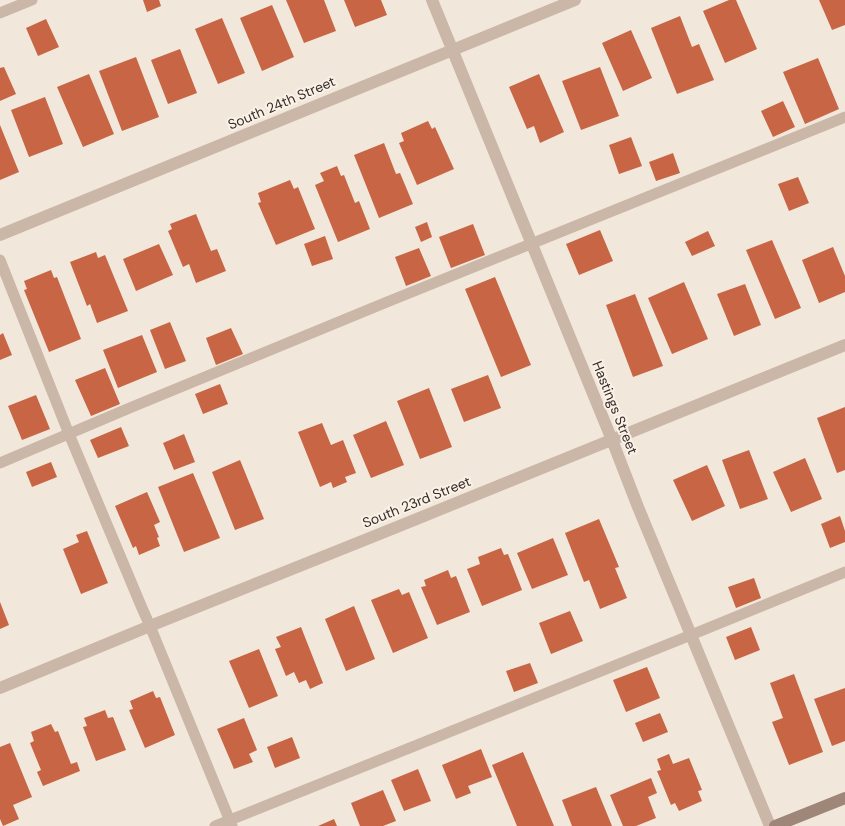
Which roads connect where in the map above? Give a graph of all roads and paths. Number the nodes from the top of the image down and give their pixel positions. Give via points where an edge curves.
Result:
1 (32, 0) edge
2 (432, 0) edge
3 (575, 0) edge
4 (0, 13) edge
5 (452, 50) junction
6 (845, 117) edge
7 (0, 235) edge
8 (532, 244) junction
9 (0, 260) edge
10 (845, 345) edge
11 (69, 434) junction
12 (612, 440) junction
13 (0, 463) edge
14 (845, 572) edge
15 (150, 626) junction
16 (692, 635) junction
17 (0, 688) edge
18 (845, 798) edge
19 (230, 823) edge
20 (215, 826) edge
21 (770, 826) edge
22 (775, 826) edge

1 - 4 lane
2 - 5 street, Hastings Street
3 - 5 street, South 24th Street
5 - 7 street, South 24th Street
5 - 8 street, Hastings Street
6 - 8 lane
8 - 11 lane
8 - 12 street, Hastings Street
9 - 11 lane
10 - 12 street, South 23rd Street
11 - 13 lane
11 - 15 lane
12 - 15 street, South 23rd Street
12 - 16 street, Hastings Street
14 - 16 lane
15 - 17 street, South 23rd Street
15 - 19 lane
16 - 19 lane
16 - 21 street, Hastings Street
18 - 22 main road
19 - 20 lane

